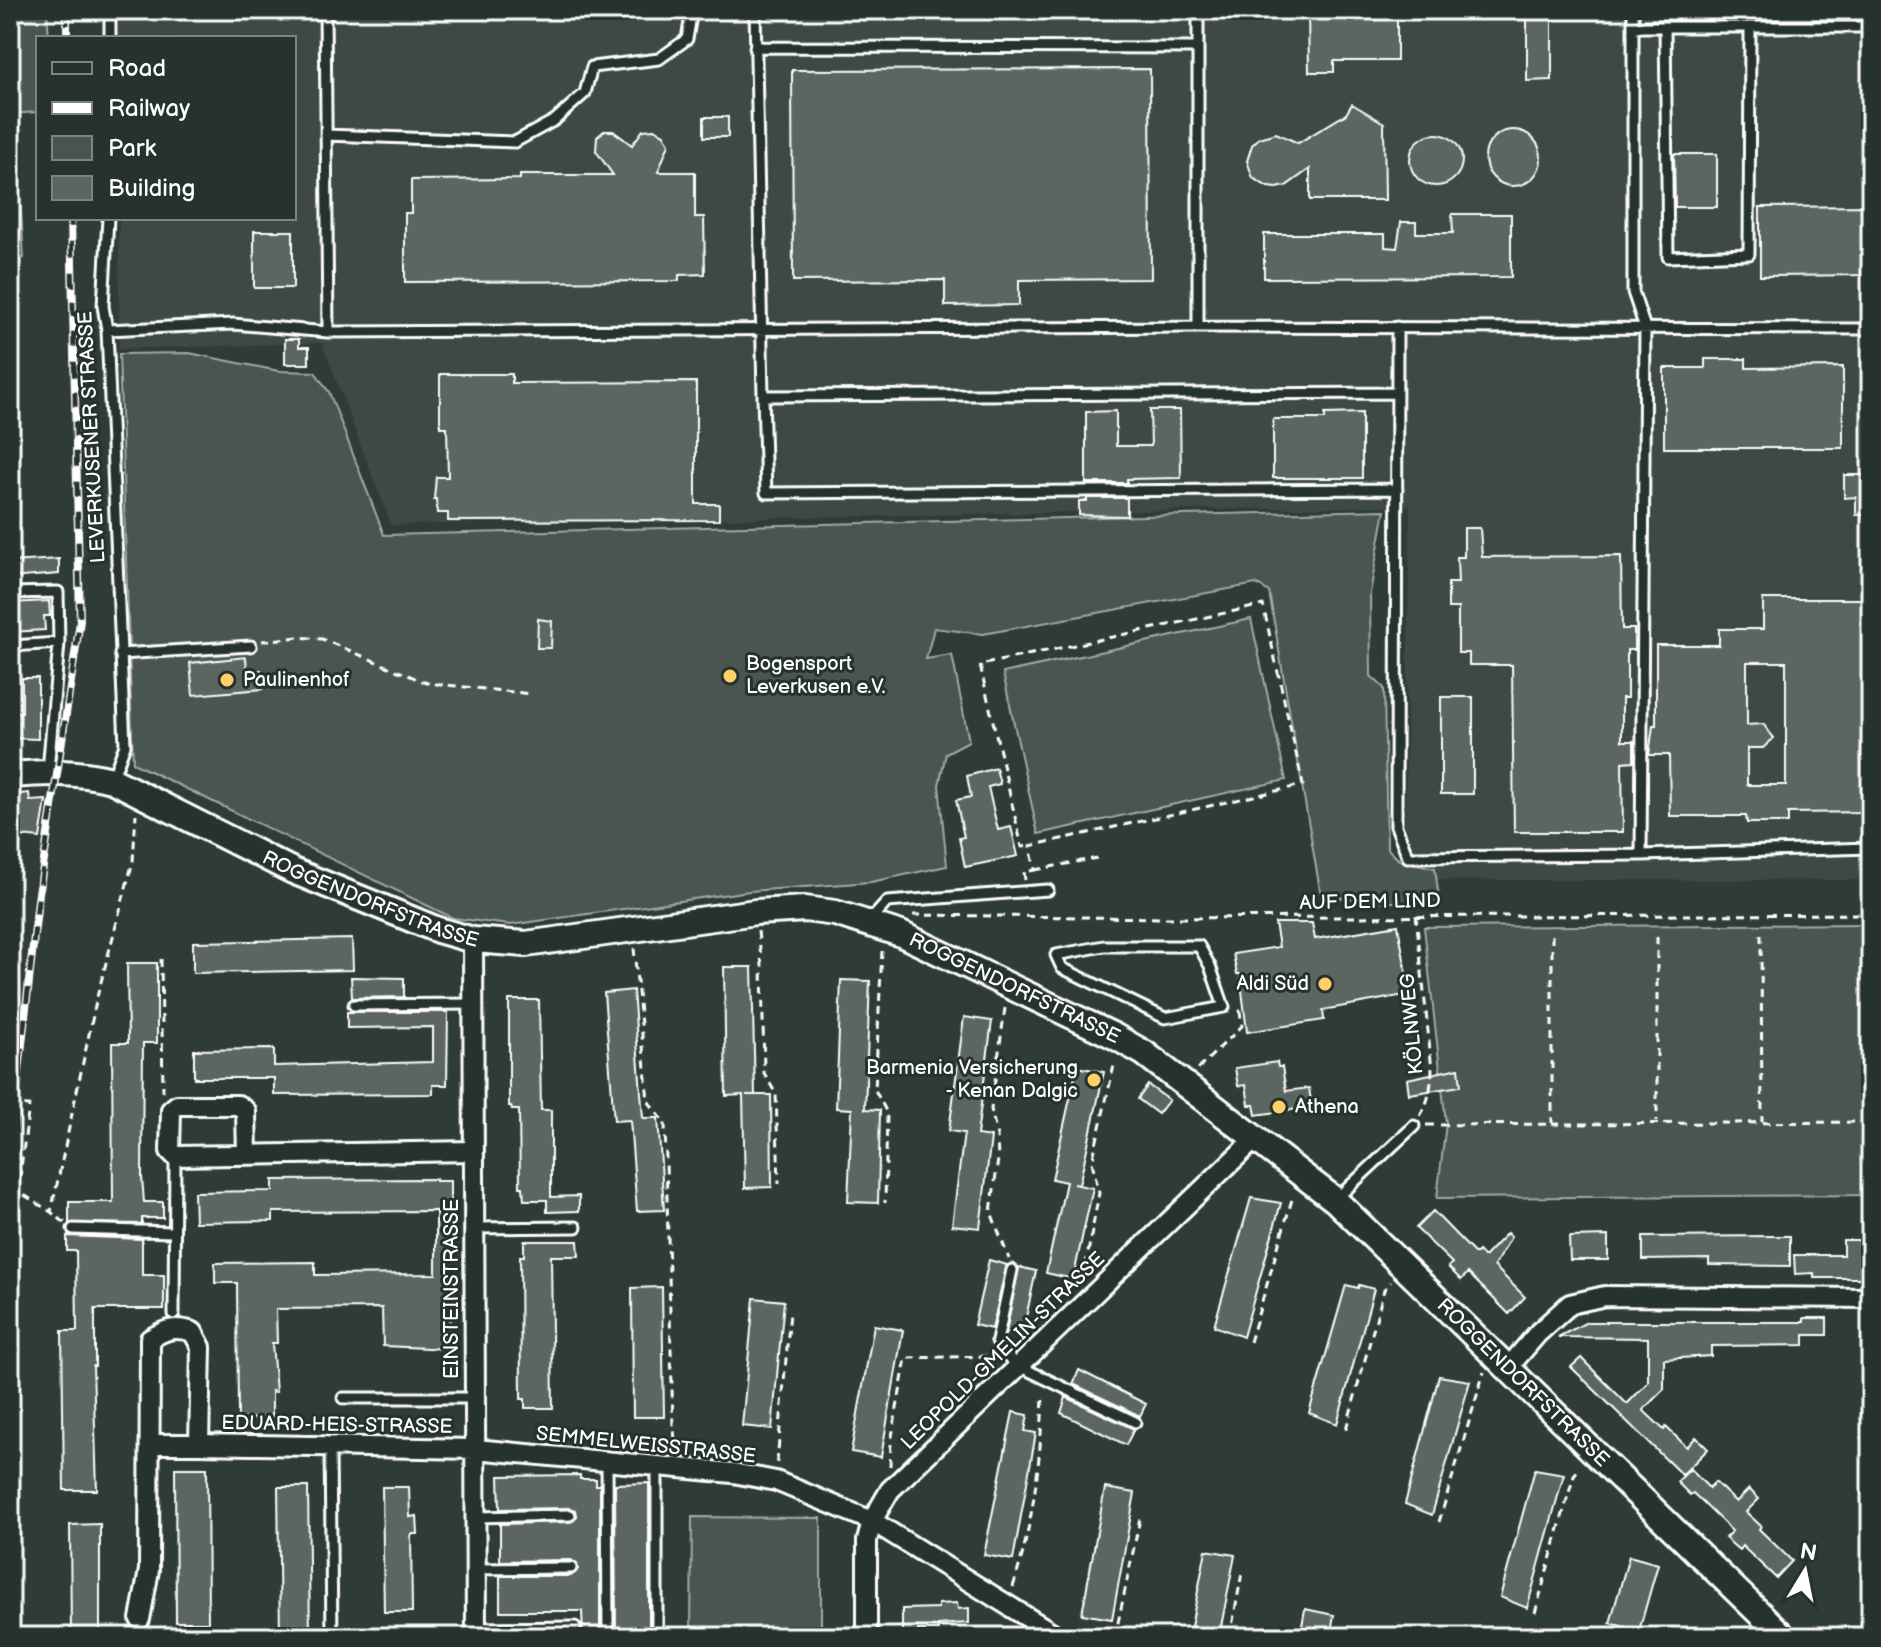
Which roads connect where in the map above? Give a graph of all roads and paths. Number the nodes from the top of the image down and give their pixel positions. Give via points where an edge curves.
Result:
1 (110, 10) edge
2 (325, 10) edge
3 (692, 10) edge
4 (755, 10) edge
5 (1198, 10) edge
6 (1633, 10) edge
7 (1633, 27) junction
8 (1665, 27) junction
9 (1750, 27) junction
10 (1871, 27) edge
11 (110, 36) edge
12 (755, 47) junction
13 (1198, 48) junction
14 (326, 135) junction
15 (108, 220) edge
16 (1198, 327) junction
17 (1397, 327) junction
18 (1645, 328) junction
19 (1871, 329) edge
20 (107, 330) junction
21 (760, 331) junction
22 (328, 332) junction
23 (1397, 393) junction
24 (763, 396) junction
25 (1397, 489) junction
26 (10, 593) edge
27 (59, 643) junction
28 (11, 646) edge
29 (251, 646) joint
30 (120, 654) junction
31 (532, 694) dead end
32 (53, 771) junction
33 (10, 775) edge
34 (112, 780) junction
35 (137, 790) junction
36 (1030, 846) junction
37 (1871, 848) edge
38 (1641, 855) junction
39 (1097, 858) dead end
40 (1035, 870) junction
41 (1048, 890) dead end
42 (1027, 891) junction
43 (756, 912) junction
44 (1869, 914) edge
45 (910, 915) dead end
46 (1416, 915) junction
47 (876, 924) junction
48 (632, 930) junction
49 (1761, 934) dead end
50 (1552, 935) dead end
51 (1657, 937) dead end
52 (473, 940) junction
53 (161, 959) dead end
54 (1012, 987) junction
55 (473, 1004) junction
56 (354, 1005) dead end
57 (1224, 1007) junction
58 (1120, 1039) junction
59 (1184, 1083) junction
60 (10, 1105) edge
61 (177, 1105) junction
62 (1762, 1122) junction
63 (1869, 1122) edge
64 (1552, 1123) junction
65 (1657, 1123) junction
66 (1414, 1126) junction
67 (1256, 1138) junction
68 (474, 1151) junction
69 (247, 1155) junction
70 (175, 1156) junction
71 (1305, 1177) junction
72 (779, 1184) dead end
73 (1335, 1200) junction
74 (885, 1203) dead end
75 (51, 1212) junction
76 (576, 1227) dead end
77 (474, 1228) junction
78 (73, 1229) joint
79 (173, 1232) junction
80 (1405, 1268) junction
81 (1012, 1270) joint
82 (1871, 1298) edge
83 (1080, 1308) junction
84 (790, 1312) dead end
85 (174, 1314) dead end
86 (1250, 1342) dead end
87 (1002, 1352) junction
88 (1500, 1362) junction
89 (1019, 1366) junction
90 (1044, 1378) junction
91 (343, 1398) dead end
92 (475, 1398) junction
93 (1135, 1422) dead end
94 (1346, 1429) dead end
95 (151, 1444) junction
96 (199, 1444) junction
97 (330, 1447) junction
98 (475, 1449) junction
99 (1594, 1452) junction
100 (607, 1461) junction
101 (657, 1465) junction
102 (680, 1468) junction
103 (776, 1481) junction
104 (890, 1490) junction
105 (1141, 1514) dead end
106 (570, 1515) dead end
107 (475, 1517) junction
108 (872, 1521) junction
109 (1439, 1522) dead end
110 (571, 1568) dead end
111 (476, 1569) junction
112 (1242, 1573) dead end
113 (1008, 1605) junction
114 (1535, 1613) dead end
115 (140, 1619) dead end
116 (575, 1627) dead end
117 (476, 1632) edge
118 (332, 1637) edge
119 (608, 1637) edge
120 (657, 1637) edge
121 (867, 1637) edge
122 (1059, 1637) edge
123 (1115, 1637) edge
124 (1230, 1637) edge
125 (1784, 1637) edge

1 - 11 lane
2 - 14 lane
3 - 14 lane via 687,39 659,59 592,67 585,93 555,120 515,142
4 - 12 lane
5 - 13 lane
6 - 7 lane
7 - 8 lane
7 - 18 lane via 1633,292
8 - 9 lane
8 - 9 lane via 1668,257 1749,254
9 - 10 lane
12 - 13 lane
12 - 21 lane
13 - 16 lane
14 - 22 lane
15 - 20 lane, LEVERKUSENER STRASSE via 103,306
16 - 17 lane
16 - 21 lane
17 - 18 lane
17 - 23 lane
18 - 19 lane
18 - 38 lane
20 - 22 lane via 233,324
20 - 30 lane, LEVERKUSENER STRASSE
21 - 22 lane
21 - 24 lane
23 - 24 lane
23 - 25 lane
24 - 25 lane via 766,493
25 - 38 lane via 1396,826 1408,857
26 - 27 lane via 58,592
27 - 28 lane
27 - 32 lane
29 - 30 lane
29 - 31 path via 298,637 322,639 427,683
30 - 34 lane, LEVERKUSENER STRASSE via 125,745
32 - 33 street, ROGGENDORFSTRASSE
32 - 34 street, ROGGENDORFSTRASSE
34 - 35 street, ROGGENDORFSTRASSE
35 - 52 street, ROGGENDORFSTRASSE via 293,871
35 - 75 path via 133,861 97,997
36 - 36 path via 1303,785 1263,605 980,665 1022,847
36 - 40 path
37 - 38 lane
39 - 40 path
40 - 42 path via 1024,872
41 - 42 lane
42 - 47 lane via 887,902
43 - 47 street, ROGGENDORFSTRASSE via 805,909
43 - 48 street, ROGGENDORFSTRASSE
43 - 72 path via 764,1073 776,1094
44 - 46 path, AUF DEM LIND
44 - 63 path
45 - 46 path, AUF DEM LIND
46 - 66 path, KÖLNWEG via 1432,1070 1426,1108
47 - 54 street, ROGGENDORFSTRASSE
47 - 74 path via 875,1090 887,1113
48 - 52 street, ROGGENDORFSTRASSE via 526,944
48 - 102 path via 648,1101 665,1123 673,1426
49 - 62 path
50 - 64 path
51 - 65 path
52 - 55 street, EINSTEINSTRASSE
53 - 61 path via 162,1091
54 - 58 street, ROGGENDORFSTRASSE
54 - 81 path via 991,1109 998,1159 991,1212
55 - 56 lane
55 - 68 street, EINSTEINSTRASSE
57 - 57 lane via 1165,1018 1062,968 1056,955 1104,946 1199,946
57 - 59 path via 1240,1011 1242,1026
58 - 59 street, ROGGENDORFSTRASSE
58 - 83 path via 1092,1162 1099,1193
59 - 67 street, ROGGENDORFSTRASSE
60 - 75 path via 29,1106 18,1191
61 - 69 street via 238,1105 246,1111
61 - 70 street via 171,1110 170,1151
62 - 63 path
62 - 65 path
64 - 65 path
64 - 66 path
66 - 73 lane
67 - 71 street, ROGGENDORFSTRASSE
67 - 83 street, LEOPOLD-GMELIN-STRASSE
68 - 69 street
68 - 77 street, EINSTEINSTRASSE
69 - 70 street
70 - 79 lane
71 - 73 street, ROGGENDORFSTRASSE
71 - 86 path via 1289,1202
73 - 80 street, ROGGENDORFSTRASSE
75 - 78 path
76 - 77 lane
77 - 92 street, EINSTEINSTRASSE
78 - 79 lane
79 - 85 lane
80 - 88 street, ROGGENDORFSTRASSE
80 - 94 path via 1384,1290
81 - 87 lane via 997,1341
82 - 88 street via 1605,1296 1570,1304
83 - 89 street, LEOPOLD-GMELIN-STRASSE
84 - 103 path
87 - 89 lane
87 - 104 path via 906,1358 891,1442
88 - 99 street, ROGGENDORFSTRASSE
88 - 109 path via 1481,1377
89 - 90 lane
89 - 104 street, LEOPOLD-GMELIN-STRASSE
90 - 93 lane
90 - 113 path via 1040,1467
91 - 92 lane
92 - 98 street, EINSTEINSTRASSE
95 - 96 street, EDUARD-HEIS-STRASSE
95 - 96 street, EDUARD-HEIS-STRASSE via 150,1339 179,1327 193,1332 201,1347
95 - 115 street, EDUARD-HEIS-STRASSE via 149,1570
96 - 97 street, EDUARD-HEIS-STRASSE
97 - 98 street, EDUARD-HEIS-STRASSE
97 - 118 lane
98 - 100 street, SEMMELWEISSTRASSE
98 - 107 street, EINSTEINSTRASSE
99 - 114 path via 1574,1475
99 - 125 street, ROGGENDORFSTRASSE
100 - 101 street, SEMMELWEISSTRASSE
100 - 119 lane
101 - 102 street, SEMMELWEISSTRASSE
101 - 120 lane
102 - 103 street, SEMMELWEISSTRASSE
103 - 108 street, SEMMELWEISSTRASSE
104 - 108 street, LEOPOLD-GMELIN-STRASSE
105 - 123 path
106 - 107 lane
107 - 111 street, EINSTEINSTRASSE
108 - 113 street, SEMMELWEISSTRASSE
108 - 121 street, LEOPOLD-GMELIN-STRASSE via 867,1541
110 - 111 lane
111 - 117 street, EINSTEINSTRASSE
112 - 124 path
113 - 122 street, SEMMELWEISSTRASSE
116 - 117 lane

